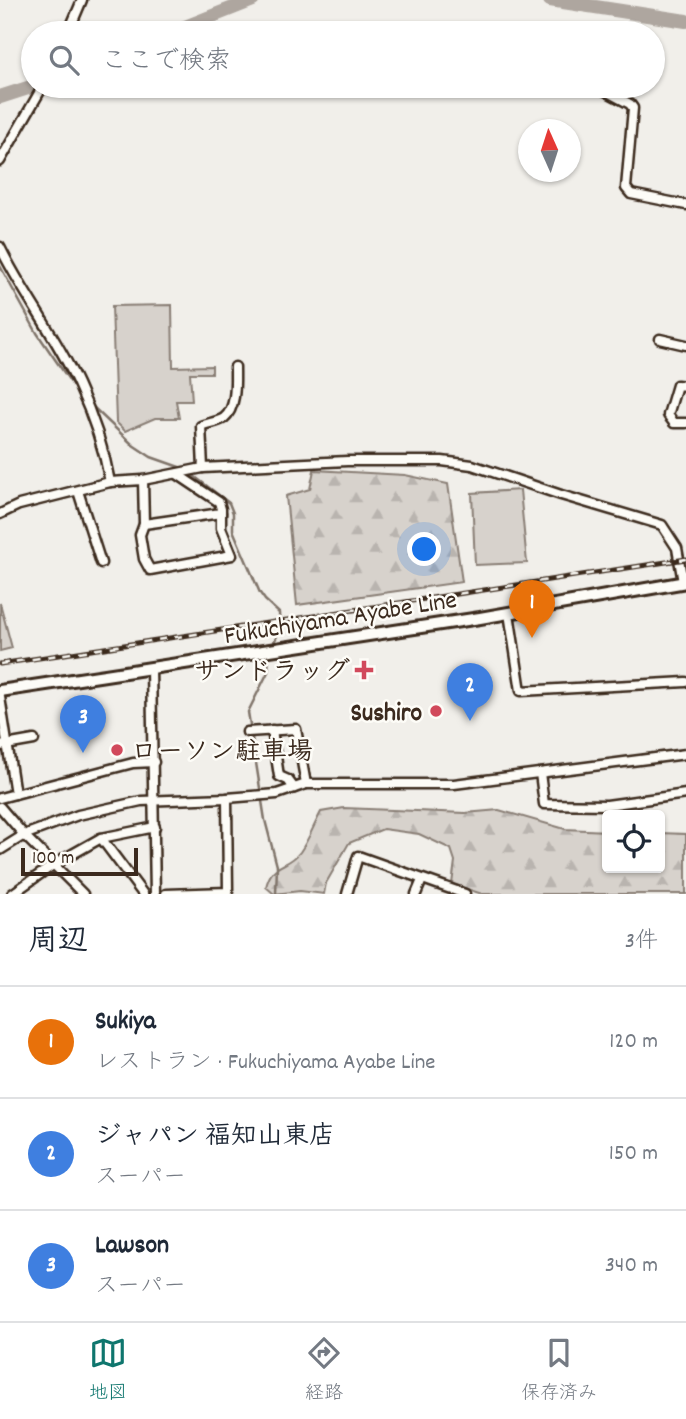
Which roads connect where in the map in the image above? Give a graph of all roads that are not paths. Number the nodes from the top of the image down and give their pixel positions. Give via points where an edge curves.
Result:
1 (82, 0) edge
2 (73, 21) edge
3 (37, 98) edge
4 (619, 98) edge
5 (0, 161) edge
6 (686, 205) edge
7 (0, 247) edge
8 (660, 339) dead end
9 (686, 345) edge
10 (235, 366) dead end
11 (686, 386) edge
12 (686, 423) edge
13 (200, 469) junction
14 (180, 473) junction
15 (144, 480) junction
16 (110, 482) junction
17 (78, 491) junction
18 (1, 511) edge
19 (221, 513) junction
20 (144, 524) junction
21 (682, 547) edge
22 (101, 563) dead end
23 (685, 582) edge
24 (509, 613) junction
25 (152, 668) junction
26 (686, 682) edge
27 (0, 691) edge
28 (0, 697) edge
29 (272, 730) junction
30 (247, 732) dead end
31 (34, 740) dead end
32 (4, 745) edge
33 (686, 754) edge
34 (154, 762) junction
35 (540, 773) junction
36 (306, 784) junction
37 (294, 788) junction
38 (15, 794) junction
39 (686, 794) edge
40 (0, 798) edge
41 (228, 798) junction
42 (155, 801) junction
43 (0, 807) edge
44 (155, 827) junction
45 (24, 835) junction
46 (101, 838) junction
47 (0, 850) edge
48 (53, 865) junction
49 (422, 880) junction
50 (12, 894) edge
51 (83, 894) edge
52 (143, 894) edge
53 (156, 894) edge
54 (166, 894) edge
55 (347, 894) edge
56 (416, 894) edge
57 (465, 894) edge

1 - 2 street
3 - 5 street
4 - 6 street via 633,108 626,188 631,194
7 - 16 street via 77,382
8 - 9 street
10 - 13 street via 230,410 225,417 201,426
11 - 12 street via 677,386 668,415 674,422
13 - 14 street
13 - 21 street via 393,460 472,465 662,525
14 - 15 street
14 - 19 street via 219,502
15 - 16 street
15 - 20 street
16 - 17 street
17 - 18 street
17 - 22 street
19 - 20 street
19 - 20 street via 221,528 232,555 149,570 140,534
21 - 23 street
23 - 24 main road, Fukuchiyama Ayabe Line
24 - 25 main road, Fukuchiyama Ayabe Line
24 - 26 street via 521,691
25 - 27 main road, Fukuchiyama Ayabe Line
25 - 34 street
28 - 32 street
29 - 30 street
29 - 36 street via 296,729
29 - 37 street via 279,776
31 - 32 street
32 - 38 street
33 - 35 street
34 - 38 street via 133,763
34 - 42 street
35 - 36 street via 454,784
35 - 39 street via 544,804 607,805
36 - 37 street
37 - 41 street
38 - 40 street
41 - 42 street
41 - 54 street via 228,892
42 - 44 street
42 - 45 street via 78,815
43 - 45 street
44 - 46 street
44 - 53 street
45 - 47 street
45 - 48 street
46 - 48 street
46 - 52 street
48 - 50 street
48 - 51 street
49 - 55 street via 358,856
49 - 56 street
49 - 57 street

